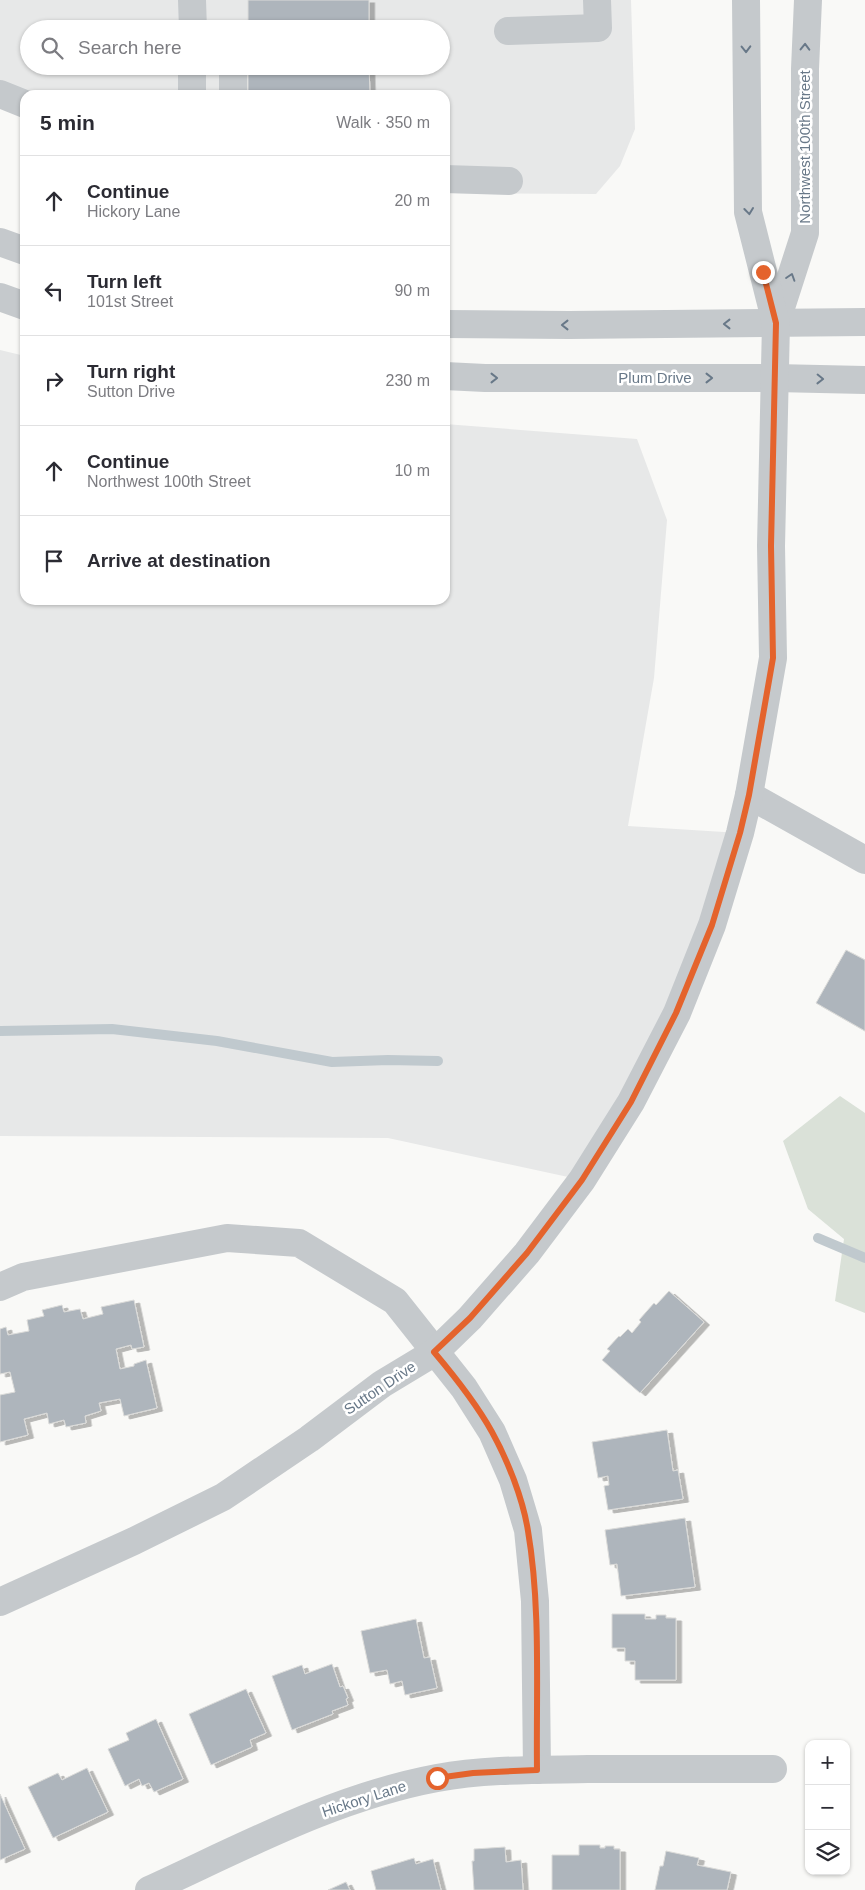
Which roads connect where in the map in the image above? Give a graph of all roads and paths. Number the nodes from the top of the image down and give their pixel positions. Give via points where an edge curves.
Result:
1 (597, 0) edge
2 (746, 0) edge
3 (808, 0) edge
4 (508, 31) dead end
5 (192, 75) edge
6 (233, 75) edge
7 (192, 90) edge
8 (233, 90) edge
9 (0, 94) edge
10 (20, 102) edge
11 (450, 180) edge
12 (509, 181) dead end
13 (0, 242) edge
14 (20, 250) edge
15 (0, 297) edge
16 (20, 304) edge
17 (865, 322) edge
18 (776, 323) junction
19 (450, 324) edge
20 (450, 376) edge
21 (775, 378) junction
22 (865, 380) edge
23 (749, 795) junction
24 (865, 860) edge
25 (0, 1287) edge
26 (434, 1352) junction
27 (0, 1602) edge
28 (773, 1769) dead end
29 (537, 1770) junction
30 (150, 1890) edge

1 - 4 street via 598,28
2 -> 18 street via 748,212
18 -> 3 street, Northwest 100th Street via 805,232
5 - 7 street
6 - 8 street
9 - 10 street
11 - 12 street
13 - 14 street
15 - 16 street
17 - 18 street
18 -> 19 street
18 - 21 street, Sutton Drive
20 -> 21 street, Plum Drive
21 -> 22 street, Plum Drive
21 - 23 street, Sutton Drive via 771,546 773,658
23 - 24 street
23 - 26 street, Sutton Drive via 712,925 676,1013 631,1102 582,1180 527,1253 470,1318
25 - 26 street via 23,1277 227,1238 299,1243 395,1301
26 - 27 street, Sutton Drive via 382,1384 223,1498
26 - 29 street via 464,1388 492,1432 514,1480 528,1530 535,1600
28 - 29 street, Hickory Lane
29 - 30 street, Hickory Lane via 455,1775 367,1795 300,1821

